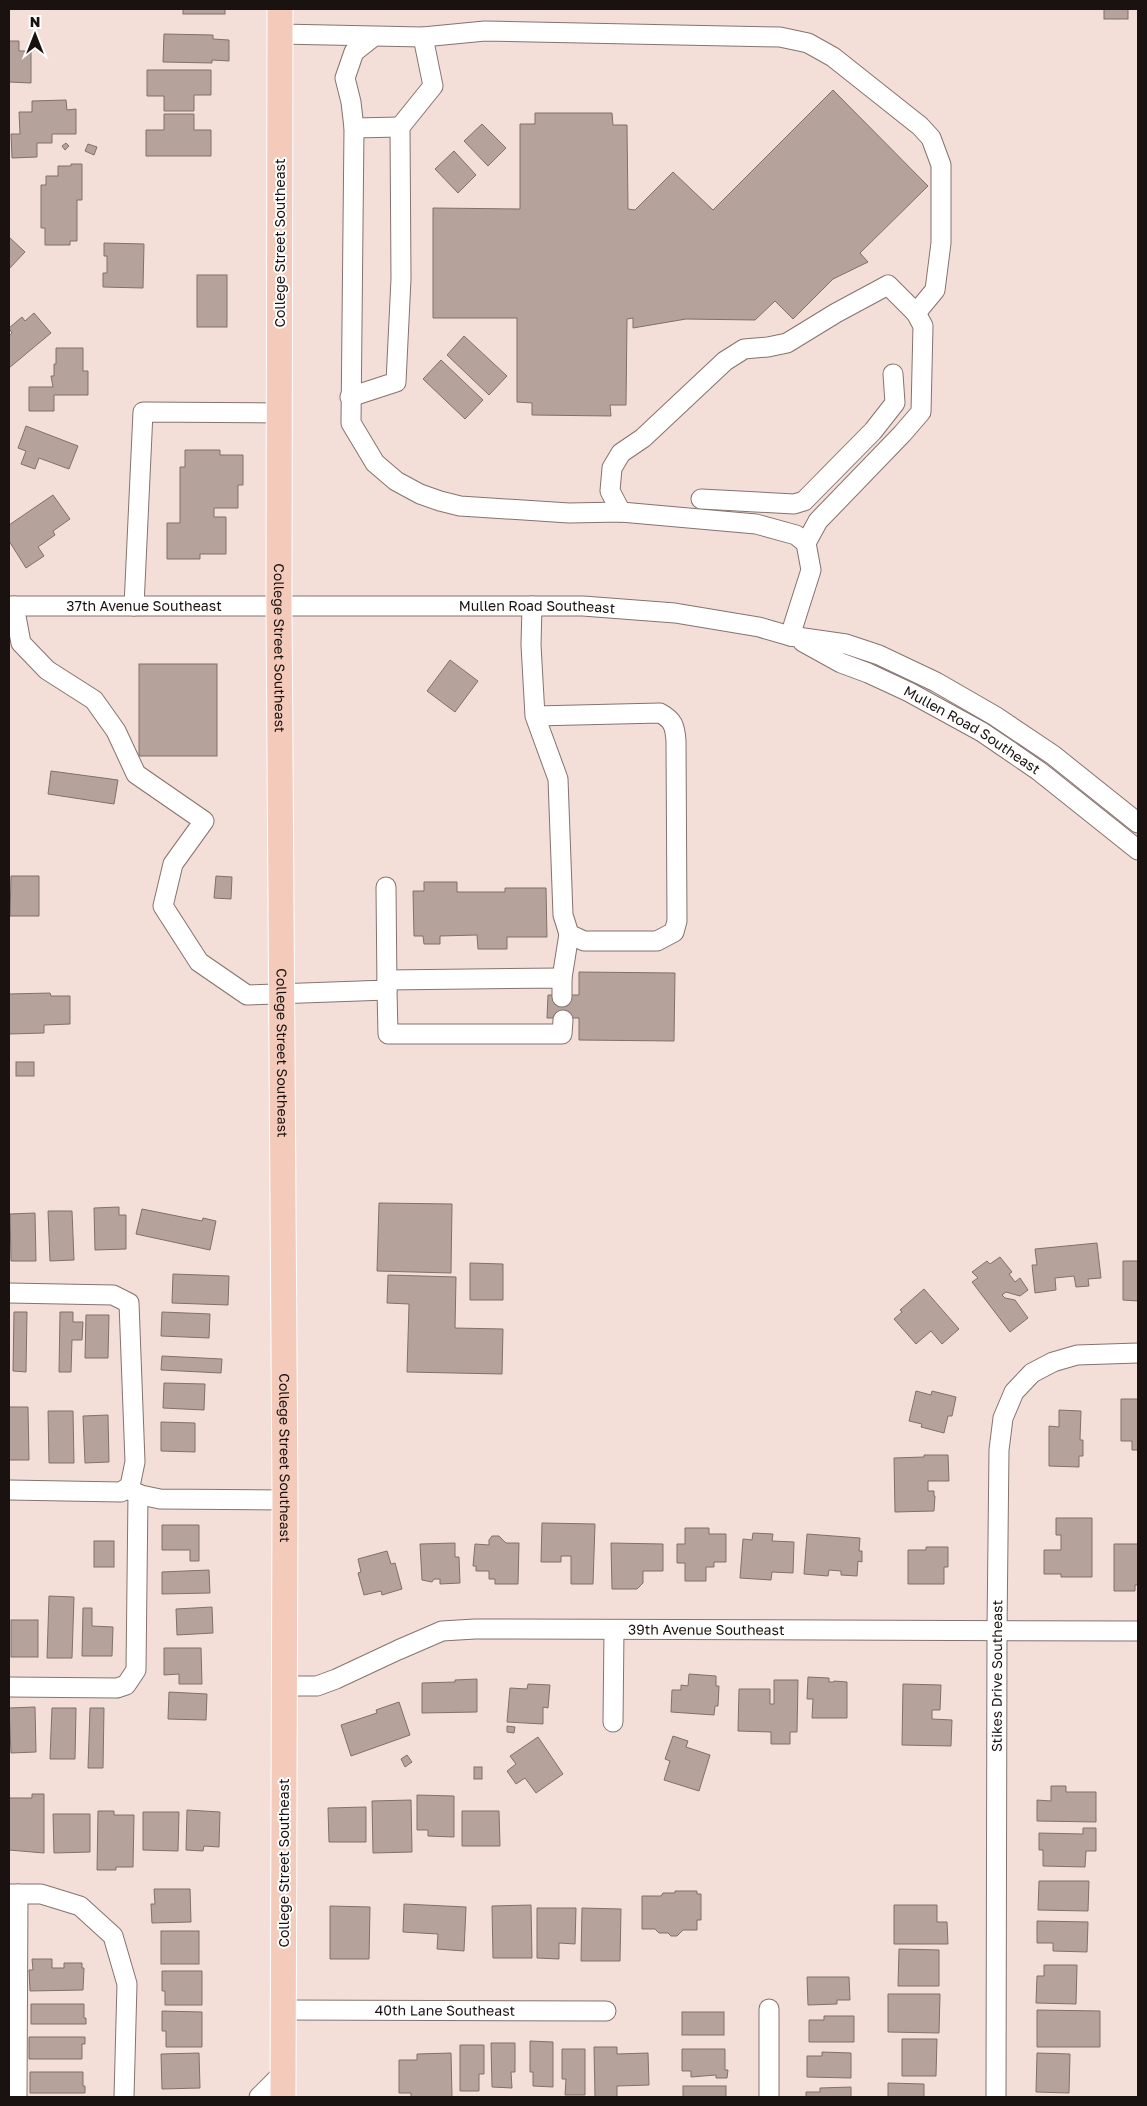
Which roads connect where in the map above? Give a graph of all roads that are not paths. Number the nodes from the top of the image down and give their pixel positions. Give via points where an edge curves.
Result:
1 (280, 9) edge
2 (280, 34) junction
3 (373, 37) junction
4 (424, 37) junction
5 (400, 127) junction
6 (354, 128) junction
7 (916, 313) junction
8 (893, 374) dead end
9 (350, 397) junction
10 (280, 414) junction
11 (701, 499) dead end
12 (621, 512) junction
13 (806, 543) junction
14 (12, 606) edge
15 (134, 606) junction
16 (279, 606) junction
17 (532, 606) junction
18 (790, 636) junction
19 (535, 716) junction
20 (1138, 823) edge
21 (1138, 850) edge
22 (386, 887) dead end
23 (569, 934) junction
24 (387, 985) junction
25 (282, 994) junction
26 (563, 1020) dead end
27 (9, 1293) edge
28 (1138, 1353) edge
29 (9, 1490) edge
30 (132, 1491) junction
31 (285, 1500) junction
32 (614, 1630) junction
33 (997, 1630) junction
34 (1138, 1631) edge
35 (284, 1686) junction
36 (9, 1687) edge
37 (612, 1722) dead end
38 (14, 1894) edge
39 (769, 2009) dead end
40 (284, 2010) junction
41 (606, 2011) dead end
42 (283, 2073) junction
43 (17, 2097) edge
44 (124, 2097) edge
45 (260, 2097) edge
46 (283, 2097) edge
47 (769, 2097) edge
48 (996, 2097) edge

1 - 2 main road, College Street Southeast
2 - 3 street
2 - 10 main road, College Street Southeast
3 - 4 street
3 - 6 street via 354,52 345,78
4 - 5 street via 433,86
4 - 7 street via 485,31 780,37 808,43 833,56 920,126 931,138 941,165 941,243 935,290
5 - 6 street
5 - 9 street via 401,279 396,382
6 - 9 street
7 - 12 street via 888,285 787,343 744,350 725,361 643,438 620,453 612,468 610,491
7 - 13 street via 923,326 921,412 818,521
8 - 11 street via 895,403 873,431 804,501 794,504
9 - 12 street via 351,423 375,464 420,494 460,506
10 - 15 street via 143,412
10 - 16 main road, College Street Southeast
12 - 13 street via 756,524 796,535
13 - 18 street via 811,570
14 - 15 street, 37th Avenue Southeast
14 - 25 street via 21,643 47,670 94,700 116,731 136,774 204,821 173,864 163,906 199,962 247,995
15 - 16 street, 37th Avenue Southeast
16 - 17 street, Mullen Road Southeast
16 - 25 main road, College Street Southeast
17 - 18 street, Mullen Road Southeast via 675,613 759,627
17 - 19 street
18 - 20 street, Mullen Road Southeast via 846,644 879,655 936,682 1054,755
18 - 21 street, Mullen Road Southeast via 841,663 909,692 982,732 1039,771
19 - 23 street via 558,779 563,915
19 - 23 street via 660,713 670,718 675,728 677,922 674,932 657,941 584,941
22 - 24 street
23 - 24 street via 562,987
24 - 25 street
24 - 26 street via 388,1034 562,1034
25 - 31 main road, College Street Southeast
27 - 30 street via 113,1295 129,1303 135,1462 130,1486
28 - 33 street, Stikes Drive Southeast via 1077,1355 1053,1362 1032,1373 1014,1392 1003,1418 999,1450
29 - 30 street
30 - 31 street via 160,1499
30 - 36 street via 136,1670 126,1685 117,1688
31 - 35 main road, College Street Southeast
32 - 33 street, 39th Avenue Southeast
32 - 35 street, 39th Avenue Southeast via 442,1631 327,1683
32 - 37 street
33 - 34 street, 39th Avenue Southeast
33 - 48 street, Stikes Drive Southeast
35 - 40 main road, College Street Southeast
38 - 43 street
38 - 44 street via 41,1894 80,1906 113,1936 127,1984
39 - 47 street
40 - 41 street, 40th Lane Southeast
40 - 42 main road, College Street Southeast
42 - 45 street
42 - 46 main road, College Street Southeast

